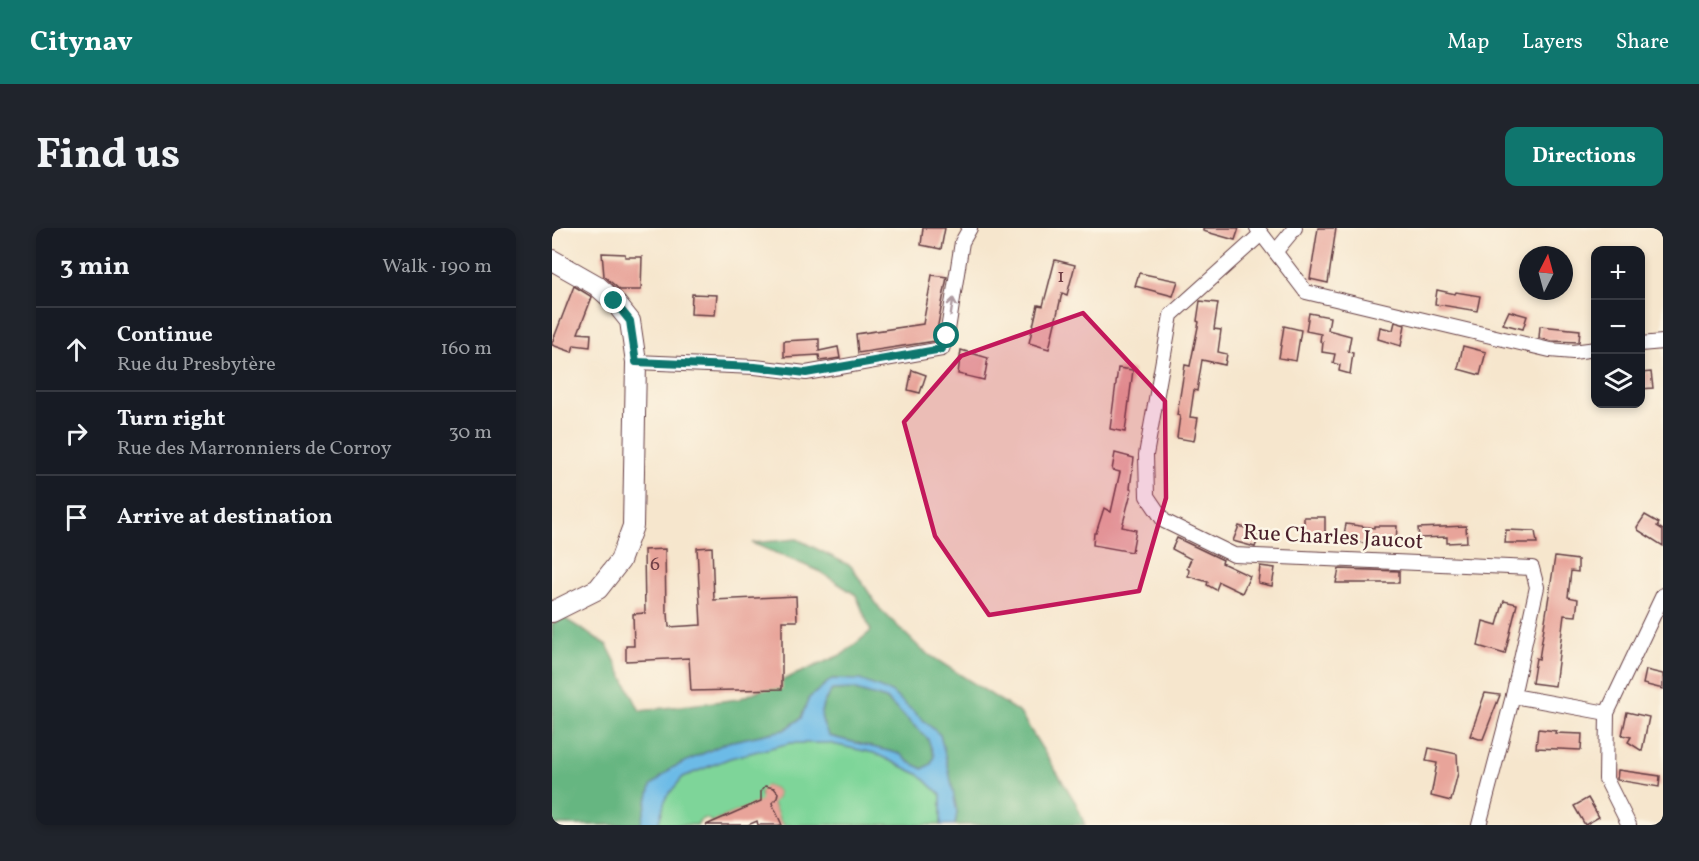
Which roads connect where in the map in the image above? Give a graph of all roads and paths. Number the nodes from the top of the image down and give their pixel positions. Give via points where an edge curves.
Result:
1 (970, 228) edge
2 (1295, 228) edge
3 (1259, 231) edge
4 (1276, 251) junction
5 (552, 260) edge
6 (1663, 342) edge
7 (1645, 344) edge
8 (1591, 350) edge
9 (636, 362) junction
10 (1663, 595) edge
11 (552, 612) edge
12 (1513, 696) junction
13 (1607, 713) junction
14 (1479, 825) edge
15 (1629, 825) edge

9 -> 1 street via 806,373 942,349 962,242
2 - 4 street
3 - 4 street
3 - 12 street, Rue Charles Jaucot via 1171,315 1146,455 1147,496 1164,521 1234,555 1532,568 1537,587
4 - 8 street via 1306,292 1550,350
5 - 9 street via 596,285 614,301 630,321
6 - 7 street
9 - 11 street via 633,526 620,561 598,589
10 - 13 street
12 - 13 street
12 - 14 street
13 - 15 street via 1606,779

